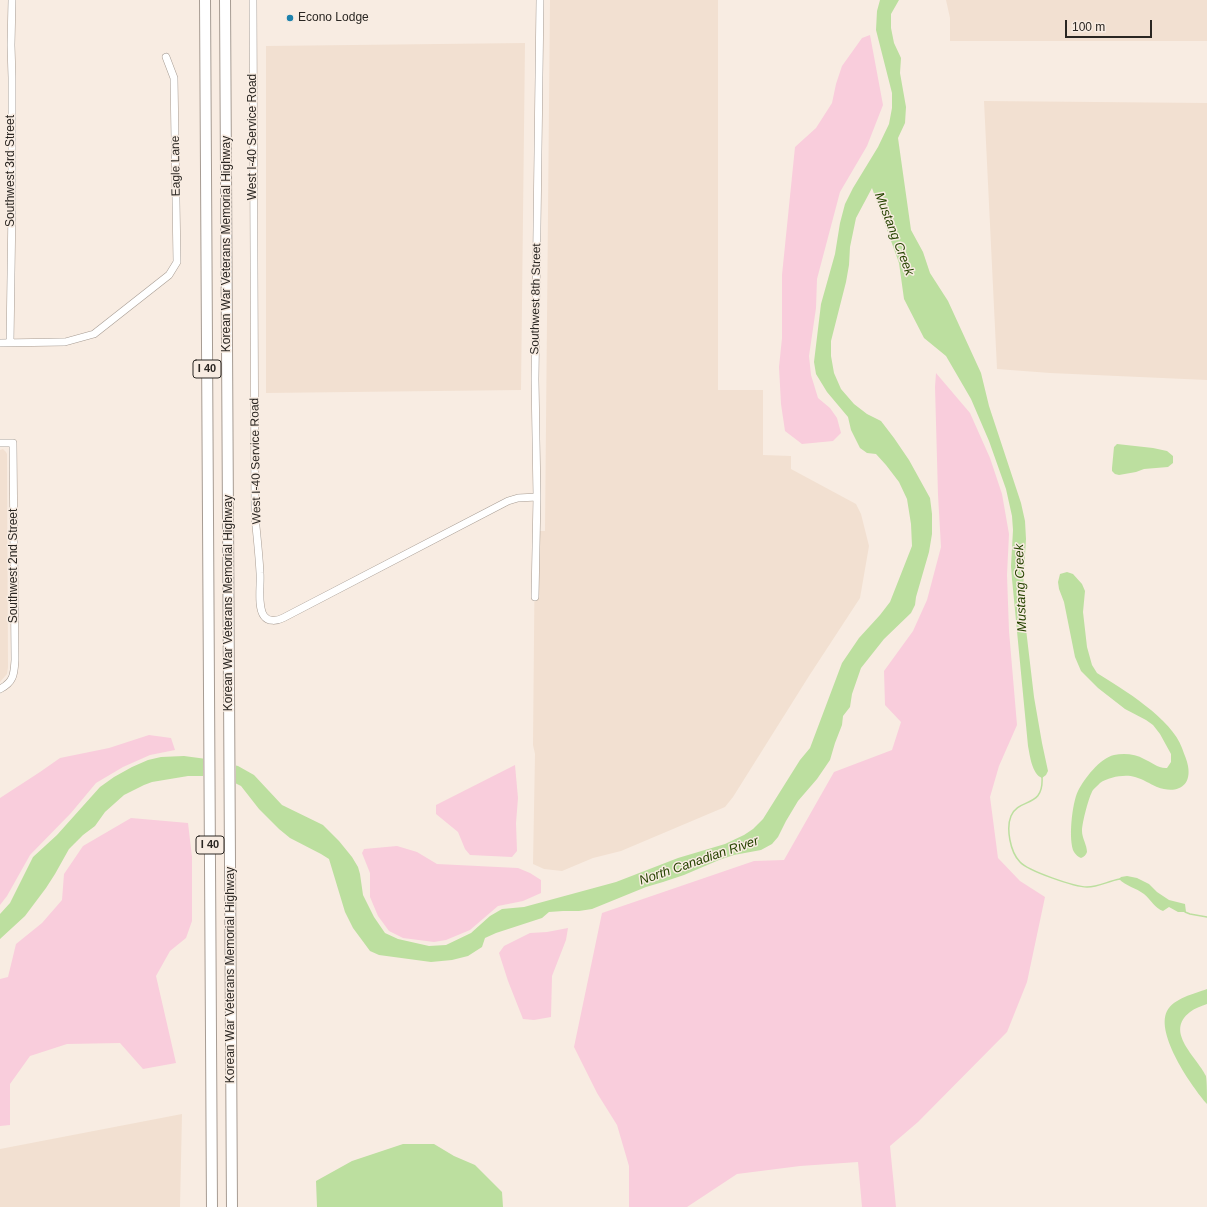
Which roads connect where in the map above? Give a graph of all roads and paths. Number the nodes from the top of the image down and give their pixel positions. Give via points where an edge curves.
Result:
1 (12, 0) edge
2 (205, 0) edge
3 (253, 0) edge
4 (540, 0) edge
5 (225, 3) edge
6 (166, 57) dead end
7 (0, 343) edge
8 (10, 343) junction
9 (0, 443) edge
10 (537, 497) junction
11 (535, 598) dead end
12 (3, 688) edge
13 (212, 1207) edge
14 (232, 1207) edge

1 - 8 street, Southwest 3rd Street
2 - 13 highway, Korean War Veterans Memorial Highway / I 40
3 - 10 street, West I-40 Service Road via 255,517 263,615 270,620 284,618 503,504 518,498
4 - 10 street, Southwest 8th Street via 535,379
5 - 14 highway, Korean War Veterans Memorial Highway / I 40
6 - 8 street, Eagle Lane via 175,84 176,262 168,275 94,334 65,342
7 - 8 street
9 - 12 street, Southwest 2nd Street via 13,443 15,660 11,681
10 - 11 street, Southwest 8th Street

